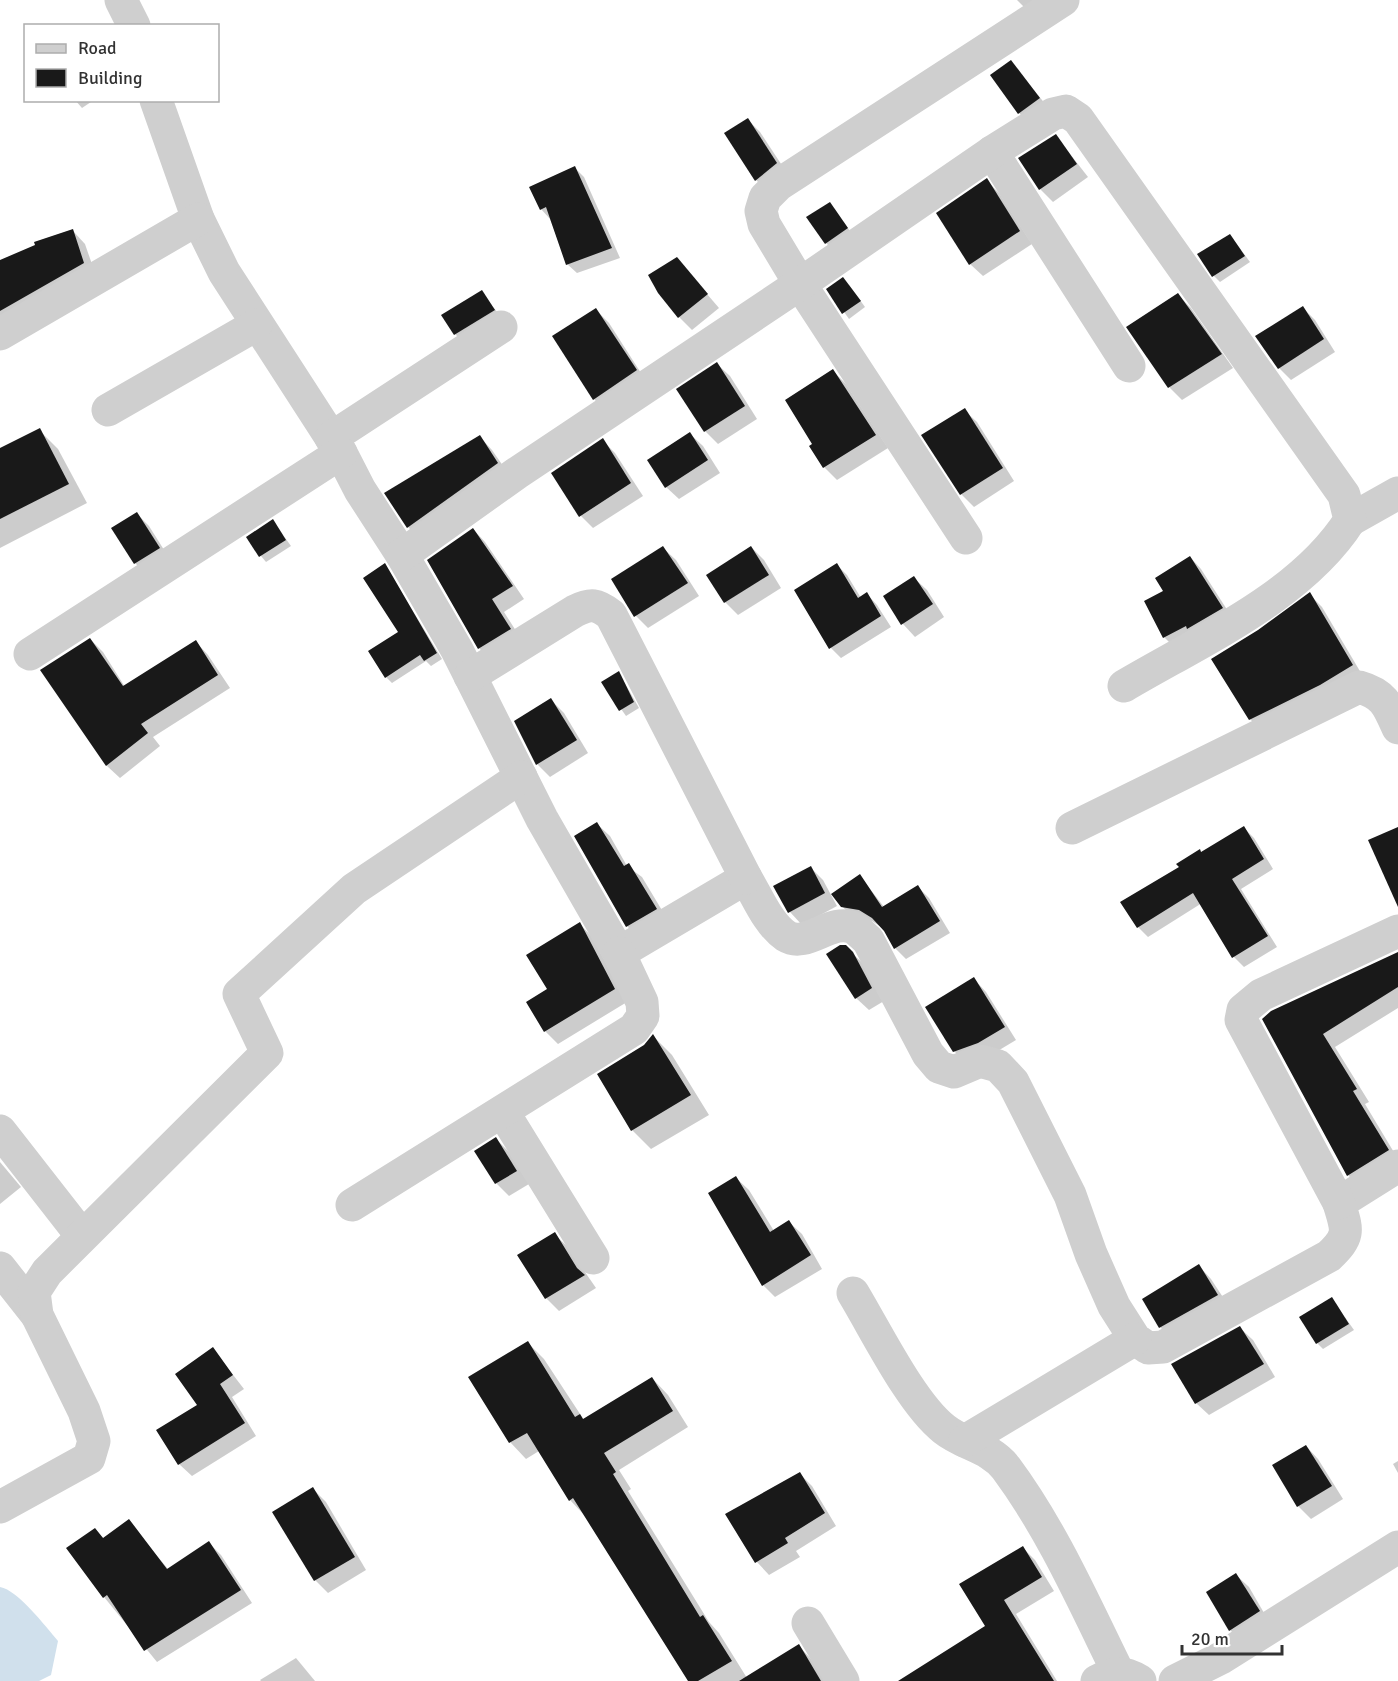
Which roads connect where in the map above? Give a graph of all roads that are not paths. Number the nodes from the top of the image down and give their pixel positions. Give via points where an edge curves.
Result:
1 (121, 0) edge
2 (1063, 0) edge
3 (133, 24) edge
4 (157, 102) edge
5 (992, 152) junction
6 (198, 219) junction
7 (800, 284) junction
8 (256, 325) junction
9 (501, 327) dead end
10 (0, 334) edge
11 (1129, 366) dead end
12 (108, 410) dead end
13 (336, 446) junction
14 (1398, 493) edge
15 (1350, 520) junction
16 (966, 538) dead end
17 (402, 555) junction
18 (30, 654) dead end
19 (470, 676) junction
20 (1124, 686) dead end
21 (1398, 728) edge
22 (521, 777) junction
23 (1072, 828) dead end
24 (746, 878) junction
25 (1398, 931) edge
26 (619, 953) junction
27 (503, 1112) junction
28 (0, 1131) edge
29 (1398, 1166) edge
30 (1339, 1203) junction
31 (352, 1205) dead end
32 (82, 1236) junction
33 (593, 1258) dead end
34 (0, 1268) edge
35 (853, 1293) dead end
36 (37, 1315) junction
37 (1135, 1339) junction
38 (965, 1441) junction
39 (0, 1507) edge
40 (1398, 1547) edge
41 (808, 1623) dead end
42 (1118, 1678) edge
43 (843, 1681) edge
44 (1175, 1681) edge

1 - 3 street
2 - 7 street via 778,185 765,198 761,211 764,224
4 - 6 street
5 - 7 street
5 - 11 street
5 - 15 street via 1053,114 1066,111 1078,119 1344,495
6 - 8 street
6 - 10 street
7 - 16 street
7 - 17 street via 517,473
8 - 12 street
8 - 13 street
9 - 13 street
13 - 17 street
13 - 18 street
14 - 15 street
15 - 20 street via 1335,544 1265,602
17 - 19 street
19 - 22 street
19 - 24 street via 575,611 589,604 600,606 610,615
21 - 23 street via 1387,704 1374,692 1359,687
22 - 26 street
22 - 32 street via 354,889 239,994 267,1053
24 - 26 street
24 - 37 street via 776,927 788,937 801,939 838,925 854,928 868,940 928,1054 939,1067 954,1072 980,1061 998,1066 1012,1082 1070,1195 1114,1306
25 - 30 street via 1261,995 1243,1010 1241,1020
26 - 27 street via 642,1002 643,1016 634,1029
27 - 31 street
27 - 33 street
28 - 32 street
29 - 30 street
30 - 37 street via 1347,1231 1343,1243 1329,1256 1163,1347 1148,1348
32 - 36 street via 47,1272 34,1292
34 - 36 street
35 - 38 street via 921,1404 945,1429
36 - 39 street via 84,1411 94,1441 89,1458
37 - 38 street
38 - 42 street via 985,1449 1004,1466 1020,1490 1064,1560
40 - 44 street via 1240,1646
41 - 43 street

